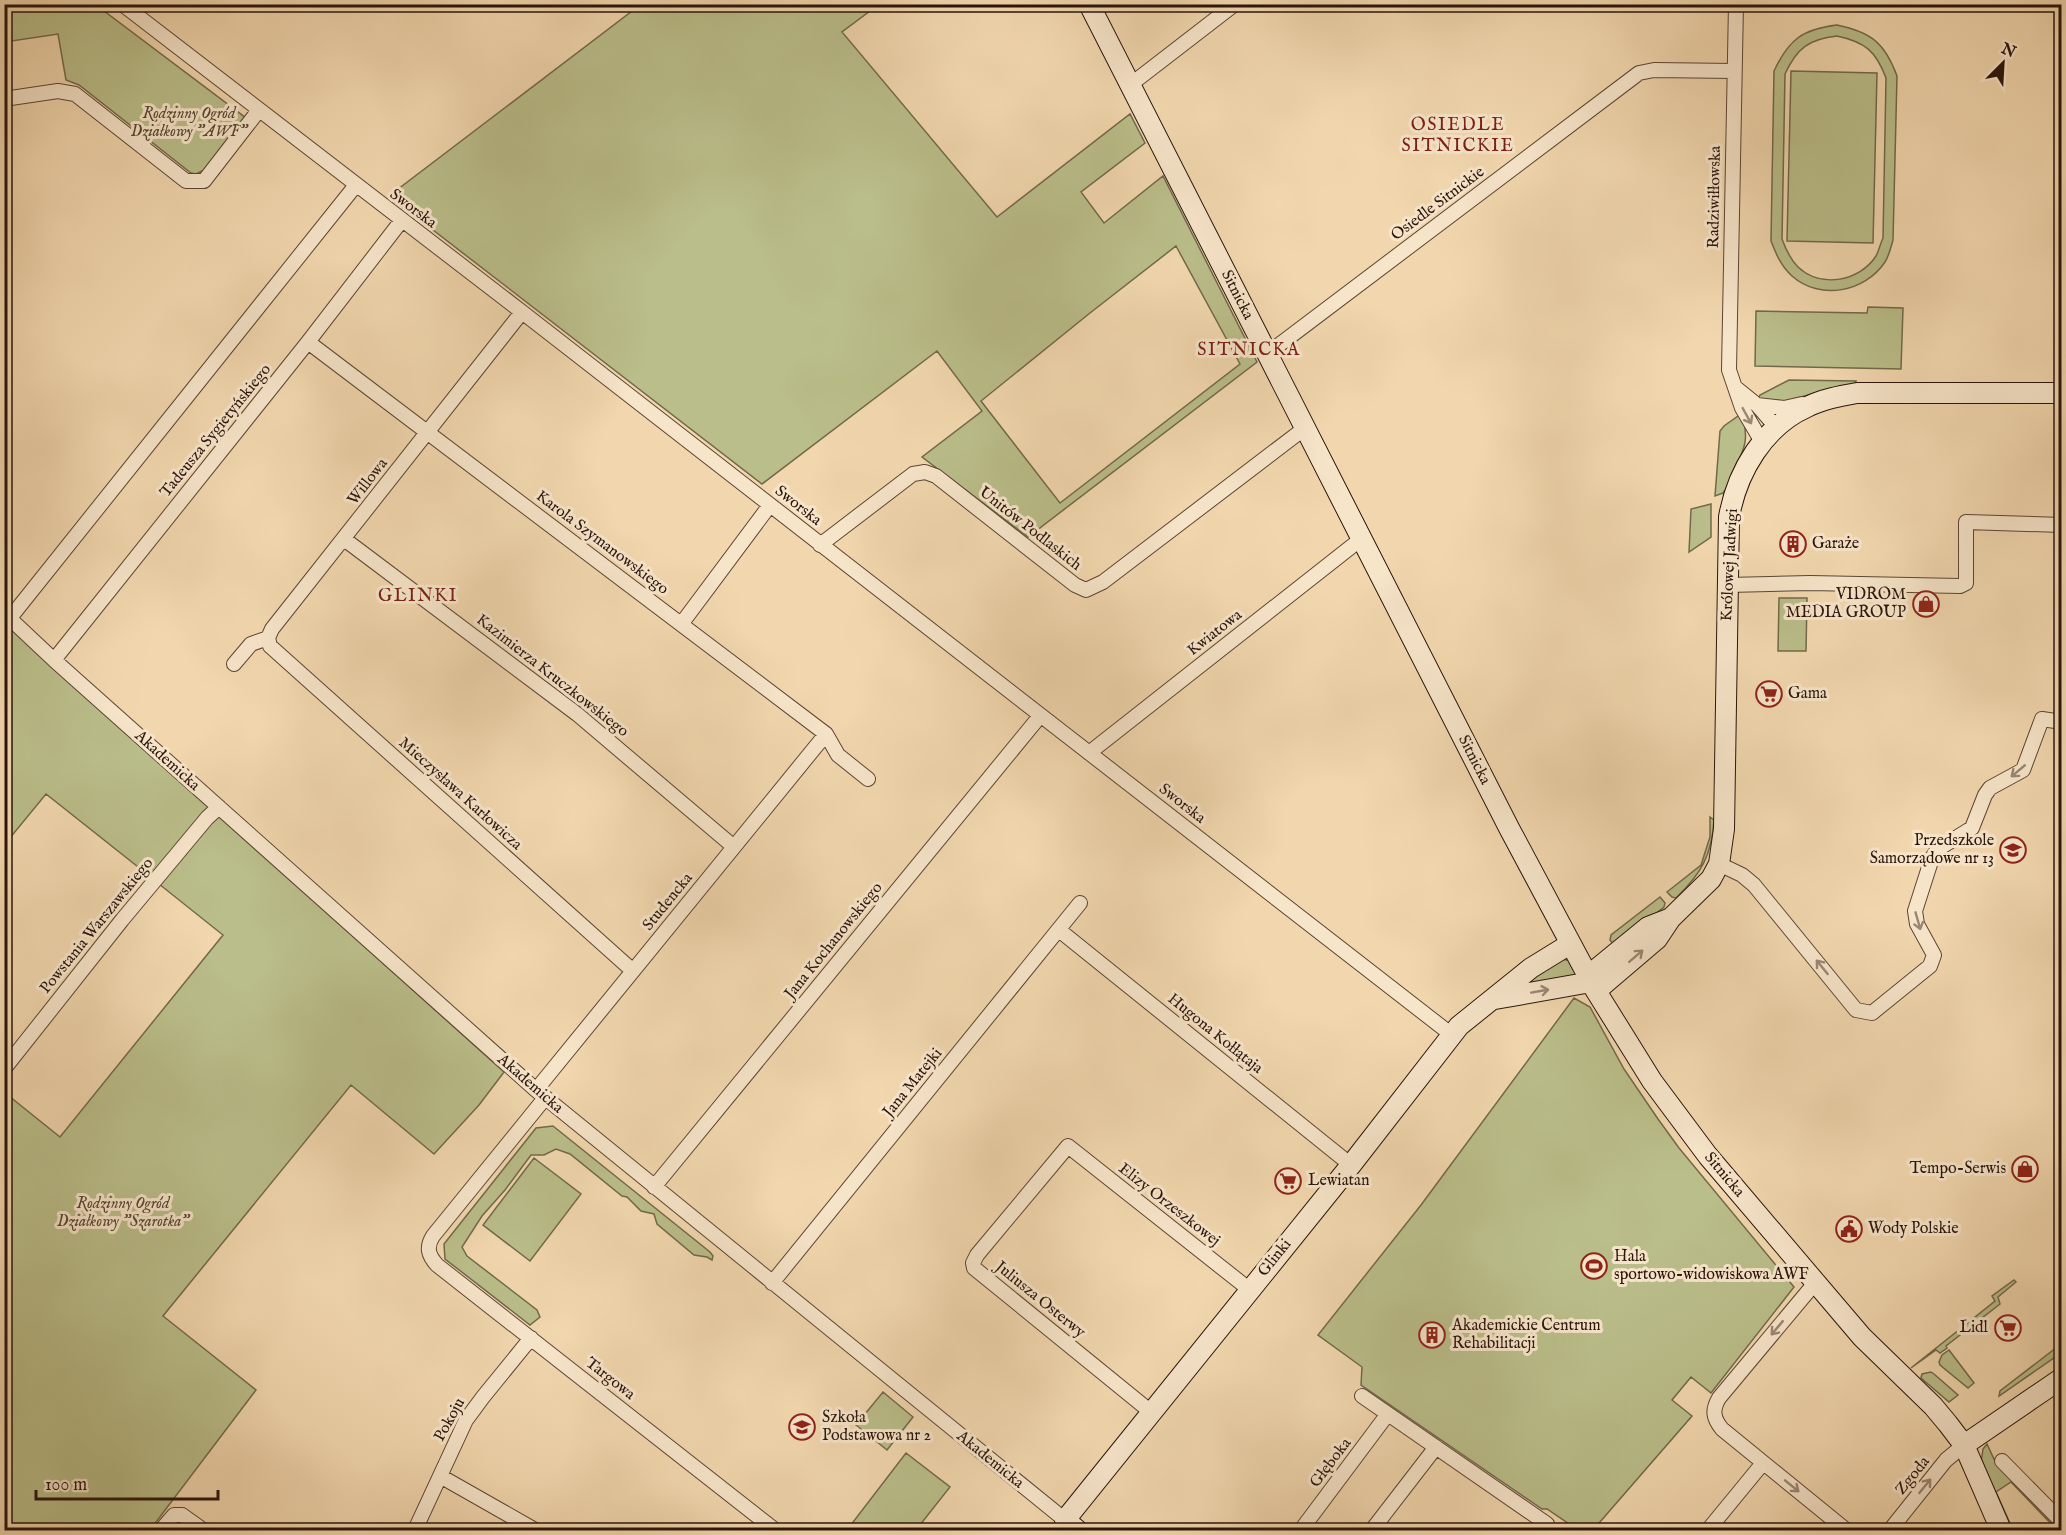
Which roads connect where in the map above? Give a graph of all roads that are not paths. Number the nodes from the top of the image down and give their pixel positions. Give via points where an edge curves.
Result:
1 (122, 4) edge
2 (1089, 4) edge
3 (1235, 4) edge
4 (1736, 4) edge
5 (1734, 71) junction
6 (1130, 85) junction
7 (4, 99) edge
8 (259, 110) junction
9 (356, 185) junction
10 (402, 220) junction
11 (522, 312) junction
12 (308, 342) junction
13 (1267, 354) junction
14 (1736, 388) junction
15 (2061, 393) edge
16 (1824, 400) junction
17 (1757, 405) junction
18 (1776, 427) junction
19 (1305, 428) junction
20 (427, 434) junction
21 (1762, 442) junction
22 (770, 505) junction
23 (2061, 525) edge
24 (344, 539) junction
25 (1361, 539) junction
26 (820, 545) junction
27 (1728, 585) junction
28 (7, 616) edge
29 (682, 623) junction
30 (268, 638) junction
31 (54, 660) junction
32 (234, 664) dead end
33 (1040, 716) junction
34 (2061, 722) edge
35 (826, 734) junction
36 (1089, 753) junction
37 (868, 779) dead end
38 (219, 807) junction
39 (734, 847) junction
40 (1719, 864) junction
41 (1080, 903) dead end
42 (1059, 930) junction
43 (1570, 944) junction
44 (633, 971) junction
45 (1592, 983) junction
46 (1489, 1000) junction
47 (1452, 1035) junction
48 (4, 1069) edge
49 (541, 1094) junction
50 (1068, 1146) joint
51 (1351, 1165) junction
52 (654, 1187) junction
53 (428, 1250) joint
54 (772, 1283) junction
55 (1815, 1283) junction
56 (1250, 1290) junction
57 (531, 1338) junction
58 (2061, 1378) edge
59 (1362, 1396) dead end
60 (1151, 1412) junction
61 (1388, 1414) junction
62 (1964, 1445) junction
63 (1436, 1447) junction
64 (2002, 1461) dead end
65 (1763, 1463) junction
66 (440, 1476) junction
67 (2061, 1522) edge
68 (1547, 1524) dead end
69 (1071, 1525) edge
70 (197, 1526) edge
71 (161, 1530) edge
72 (415, 1530) edge
73 (535, 1530) edge
74 (775, 1530) edge
75 (1301, 1530) edge
76 (1372, 1530) edge
77 (1708, 1530) edge
78 (1846, 1530) edge
79 (1890, 1530) edge
80 (2001, 1530) edge

1 - 8 street, Sworska
2 - 6 street, Sitnicka
3 - 6 street
4 - 5 street, Radziwiłłowska
5 - 13 street, Osiedle Sitnickie via 1639,73
5 - 14 street, Radziwiłłowska via 1729,370
6 - 13 street, Sitnicka
7 - 8 street via 58,91 75,94 186,181 204,181
8 - 9 street, Sworska
9 - 10 street, Sworska
9 - 28 street
10 - 11 street, Sworska
10 - 12 street, Tadeusza Sygietyńskiego
11 - 20 street, Willowa
11 - 22 street, Sworska
12 - 20 street, Karola Szymanowskiego
12 - 31 street, Tadeusza Sygietyńskiego
13 - 19 street, Sitnicka
14 - 17 street
14 -> 21 street, Radziwiłłowska via 1742,408
15 - 16 street, Królowej Jadwigi via 1857,393
16 - 17 street via 1784,408
16 - 18 street, Królowej Jadwigi
17 - 18 street
18 - 21 street, Królowej Jadwigi
19 - 25 street, Sitnicka
19 - 26 street, Unitów Podlaskich via 1102,582 1086,590 925,472 913,474
20 - 24 street, Willowa
20 - 29 street, Karola Szymanowskiego
21 - 27 street, Królowej Jadwigi via 1731,504
22 - 26 street, Sworska
22 - 29 street
23 - 27 street via 1966,522 1966,583 1960,586
24 - 30 street, Willowa
24 - 39 street, Kazimierza Kruczkowskiego via 577,714
25 - 36 street, Kwiatowa
25 - 43 street, Sitnicka
26 - 33 street, Sworska
27 - 40 street, Królowej Jadwigi via 1724,830
28 - 31 street, Akademicka
29 - 35 street, Karola Szymanowskiego
30 - 32 street, Willowa via 251,644
30 - 44 street, Mieczysława Karłowicza via 270,646
31 - 38 street, Akademicka
33 - 36 street, Sworska
33 - 52 street, Jana Kochanowskiego
34 -> 40 street via 2042,719 2023,770 1990,788 1971,828 1938,849 1932,858 1915,911 1917,924 1934,954 1930,966 1872,1013 1856,1010 1754,885
35 - 37 street, Karola Szymanowskiego via 838,755
35 - 39 street, Studencka
36 - 47 street, Sworska
38 - 48 street, Powstania Warszawskiego via 122,920
38 - 49 street, Akademicka
39 - 44 street, Studencka
40 - 45 street, Królowej Jadwigi via 1711,879 1671,918 1657,939
41 - 42 street, Jana Matejki
42 - 51 street, Hugona Kołłątaja
42 - 54 street, Jana Matejki
43 - 45 street, Sitnicka
43 - 46 street, Glinki
44 - 49 street, Studencka
46 -> 45 street
45 - 55 street, Sitnicka via 1678,1118
46 - 47 street, Glinki
47 - 51 street, Glinki
49 - 52 street, Akademicka
49 - 53 street, Studencka via 433,1236
50 - 56 street, Elizy Orzeszkowej
50 - 60 street, Juliusza Osterwy via 977,1255 974,1268
51 - 56 street, Glinki
52 - 54 street, Akademicka
53 - 57 street, Targowa via 437,1265
54 - 69 street, Akademicka
55 - 62 street, Sitnicka
55 -> 65 street via 1719,1398 1713,1412 1722,1430
56 - 60 street, Glinki
57 - 66 street, Pokoju via 466,1420
57 - 74 street, Targowa
58 - 62 street
59 - 61 street
60 - 69 street, Glinki
61 - 63 street
61 - 75 street, Głęboka
79 -> 62 street, Zgoda via 1946,1460
62 - 80 street, Sitnicka
63 - 68 street
63 - 76 street
64 - 67 street
65 - 77 street
65 -> 78 street
66 - 72 street, Pokoju
66 - 73 street
70 - 71 street via 182,1515 174,1515

